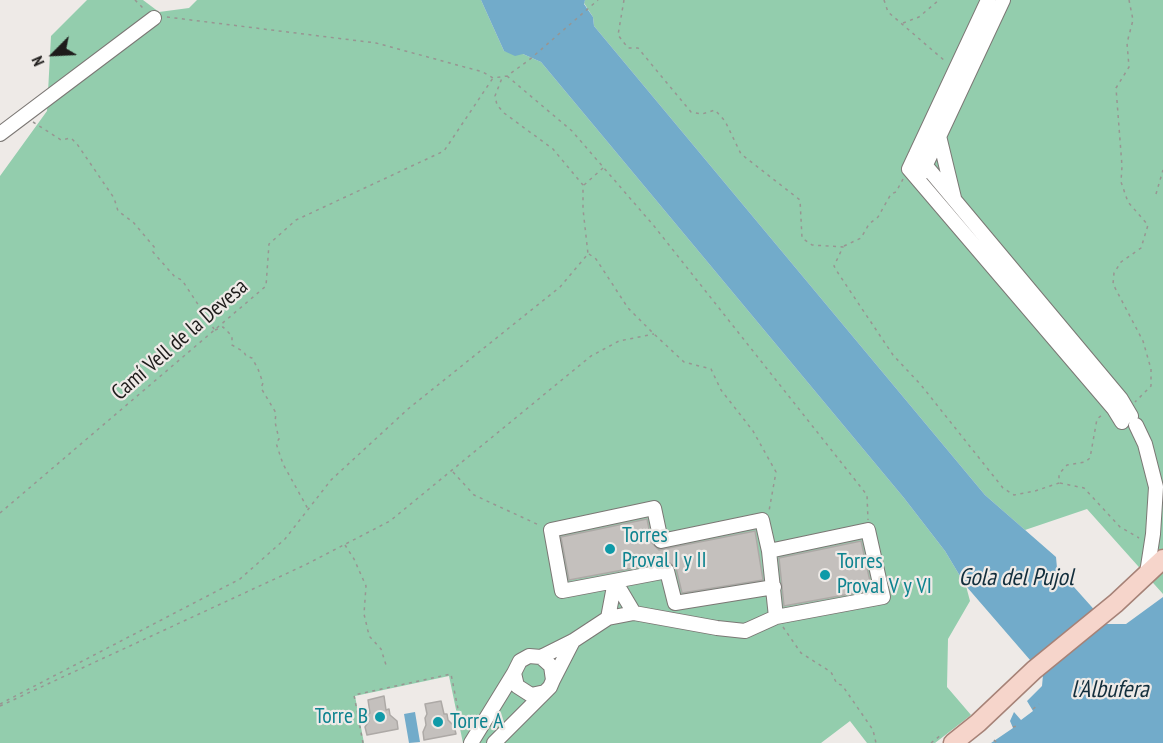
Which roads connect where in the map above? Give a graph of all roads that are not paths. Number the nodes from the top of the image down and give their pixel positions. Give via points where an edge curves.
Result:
1 (988, 0) edge
2 (1003, 0) edge
3 (154, 18) road end
4 (0, 134) edge
5 (939, 136) junction
6 (916, 154) junction
7 (925, 166) junction
8 (918, 180) junction
9 (954, 200) junction
10 (1120, 400) junction
11 (1148, 537) junction
12 (1163, 550) edge
13 (769, 551) junction
14 (1163, 559) edge
15 (1155, 571) edge
16 (615, 581) junction
17 (774, 587) junction
18 (634, 613) junction
19 (776, 617) junction
20 (608, 618) junction
21 (573, 641) junction
22 (541, 657) junction
23 (514, 673) junction
24 (553, 680) junction
25 (545, 692) junction
26 (946, 740) edge
27 (471, 743) edge
28 (494, 743) edge

1 - 6 street
2 - 5 street
3 - 4 street
5 - 7 street
5 - 9 street
6 - 7 street
6 - 8 street via 909,169
7 - 8 street
7 - 9 street
8 - 10 street
9 - 10 street
10 - 11 street via 1129,423 1145,444 1156,487
11 - 12 street
11 - 15 street
13 - 16 street via 762,520 661,541 654,508 551,530 562,591
13 - 17 street
13 - 19 street via 868,530 883,597
14 - 15 main road
15 - 26 main road
16 - 17 street via 668,571 675,603
16 - 18 street
16 - 20 street
17 - 19 street
18 - 19 street via 744,631
18 - 20 street
20 - 21 street
21 - 22 street
21 - 24 street
22 - 23 street via 529,656 520,661
22 - 24 street via 551,666
23 - 25 street via 517,686 531,695
23 - 27 street
24 - 25 street
25 - 28 street

